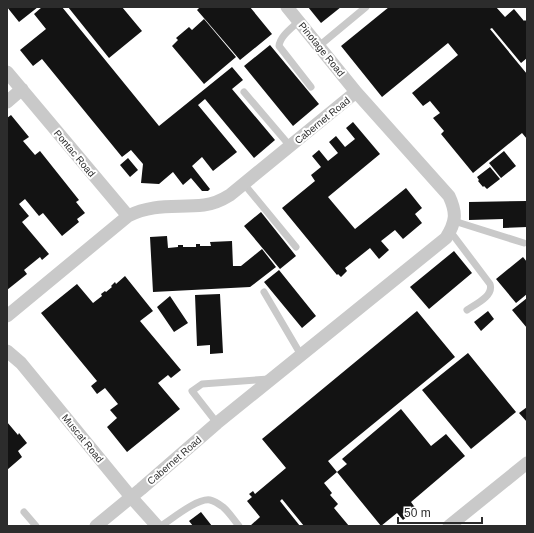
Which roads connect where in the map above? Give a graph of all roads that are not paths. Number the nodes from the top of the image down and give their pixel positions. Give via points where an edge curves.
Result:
1 (288, 7) edge
2 (366, 7) edge
3 (299, 21) junction
4 (319, 46) junction
5 (7, 72) edge
6 (311, 87) dead end
7 (22, 90) junction
8 (244, 92) dead end
9 (356, 92) junction
10 (7, 102) edge
11 (290, 146) junction
12 (244, 184) junction
13 (128, 216) junction
14 (452, 226) junction
15 (524, 243) dead end
16 (296, 248) dead end
17 (264, 292) dead end
18 (467, 310) dead end
19 (7, 316) edge
20 (7, 351) edge
21 (302, 355) junction
22 (271, 379) junction
23 (217, 423) junction
24 (527, 463) edge
25 (131, 497) junction
26 (24, 512) dead end
27 (36, 526) edge
28 (96, 526) edge
29 (157, 526) edge
30 (161, 526) edge
31 (239, 526) edge
32 (449, 526) edge

1 - 3 street, Pinotage Road
2 - 4 lane
3 - 4 street, Pinotage Road
3 - 6 lane via 281,39 279,46
4 - 9 street, Pinotage Road
5 - 7 street, Pontac Road
7 - 10 street
7 - 13 street, Pontac Road
8 - 11 lane
9 - 11 street, Cabernet Road
9 - 14 street, Cabernet Road via 449,196 454,213
11 - 12 street, Cabernet Road
12 - 13 street, Cabernet Road via 215,202 153,208
12 - 16 lane
13 - 19 street, Cabernet Road
14 - 15 lane
14 - 18 lane via 491,287 487,296
14 - 21 street, Cabernet Road via 446,238
17 - 21 lane
20 - 25 street, Muscat Road via 21,363
21 - 22 street, Cabernet Road
22 - 23 street, Cabernet Road
22 - 23 lane via 202,384 192,391
23 - 25 street, Cabernet Road
24 - 32 street
25 - 28 street, Cabernet Road
25 - 29 street, Muscat Road
26 - 27 lane
30 - 31 lane via 194,504 208,500 224,508

